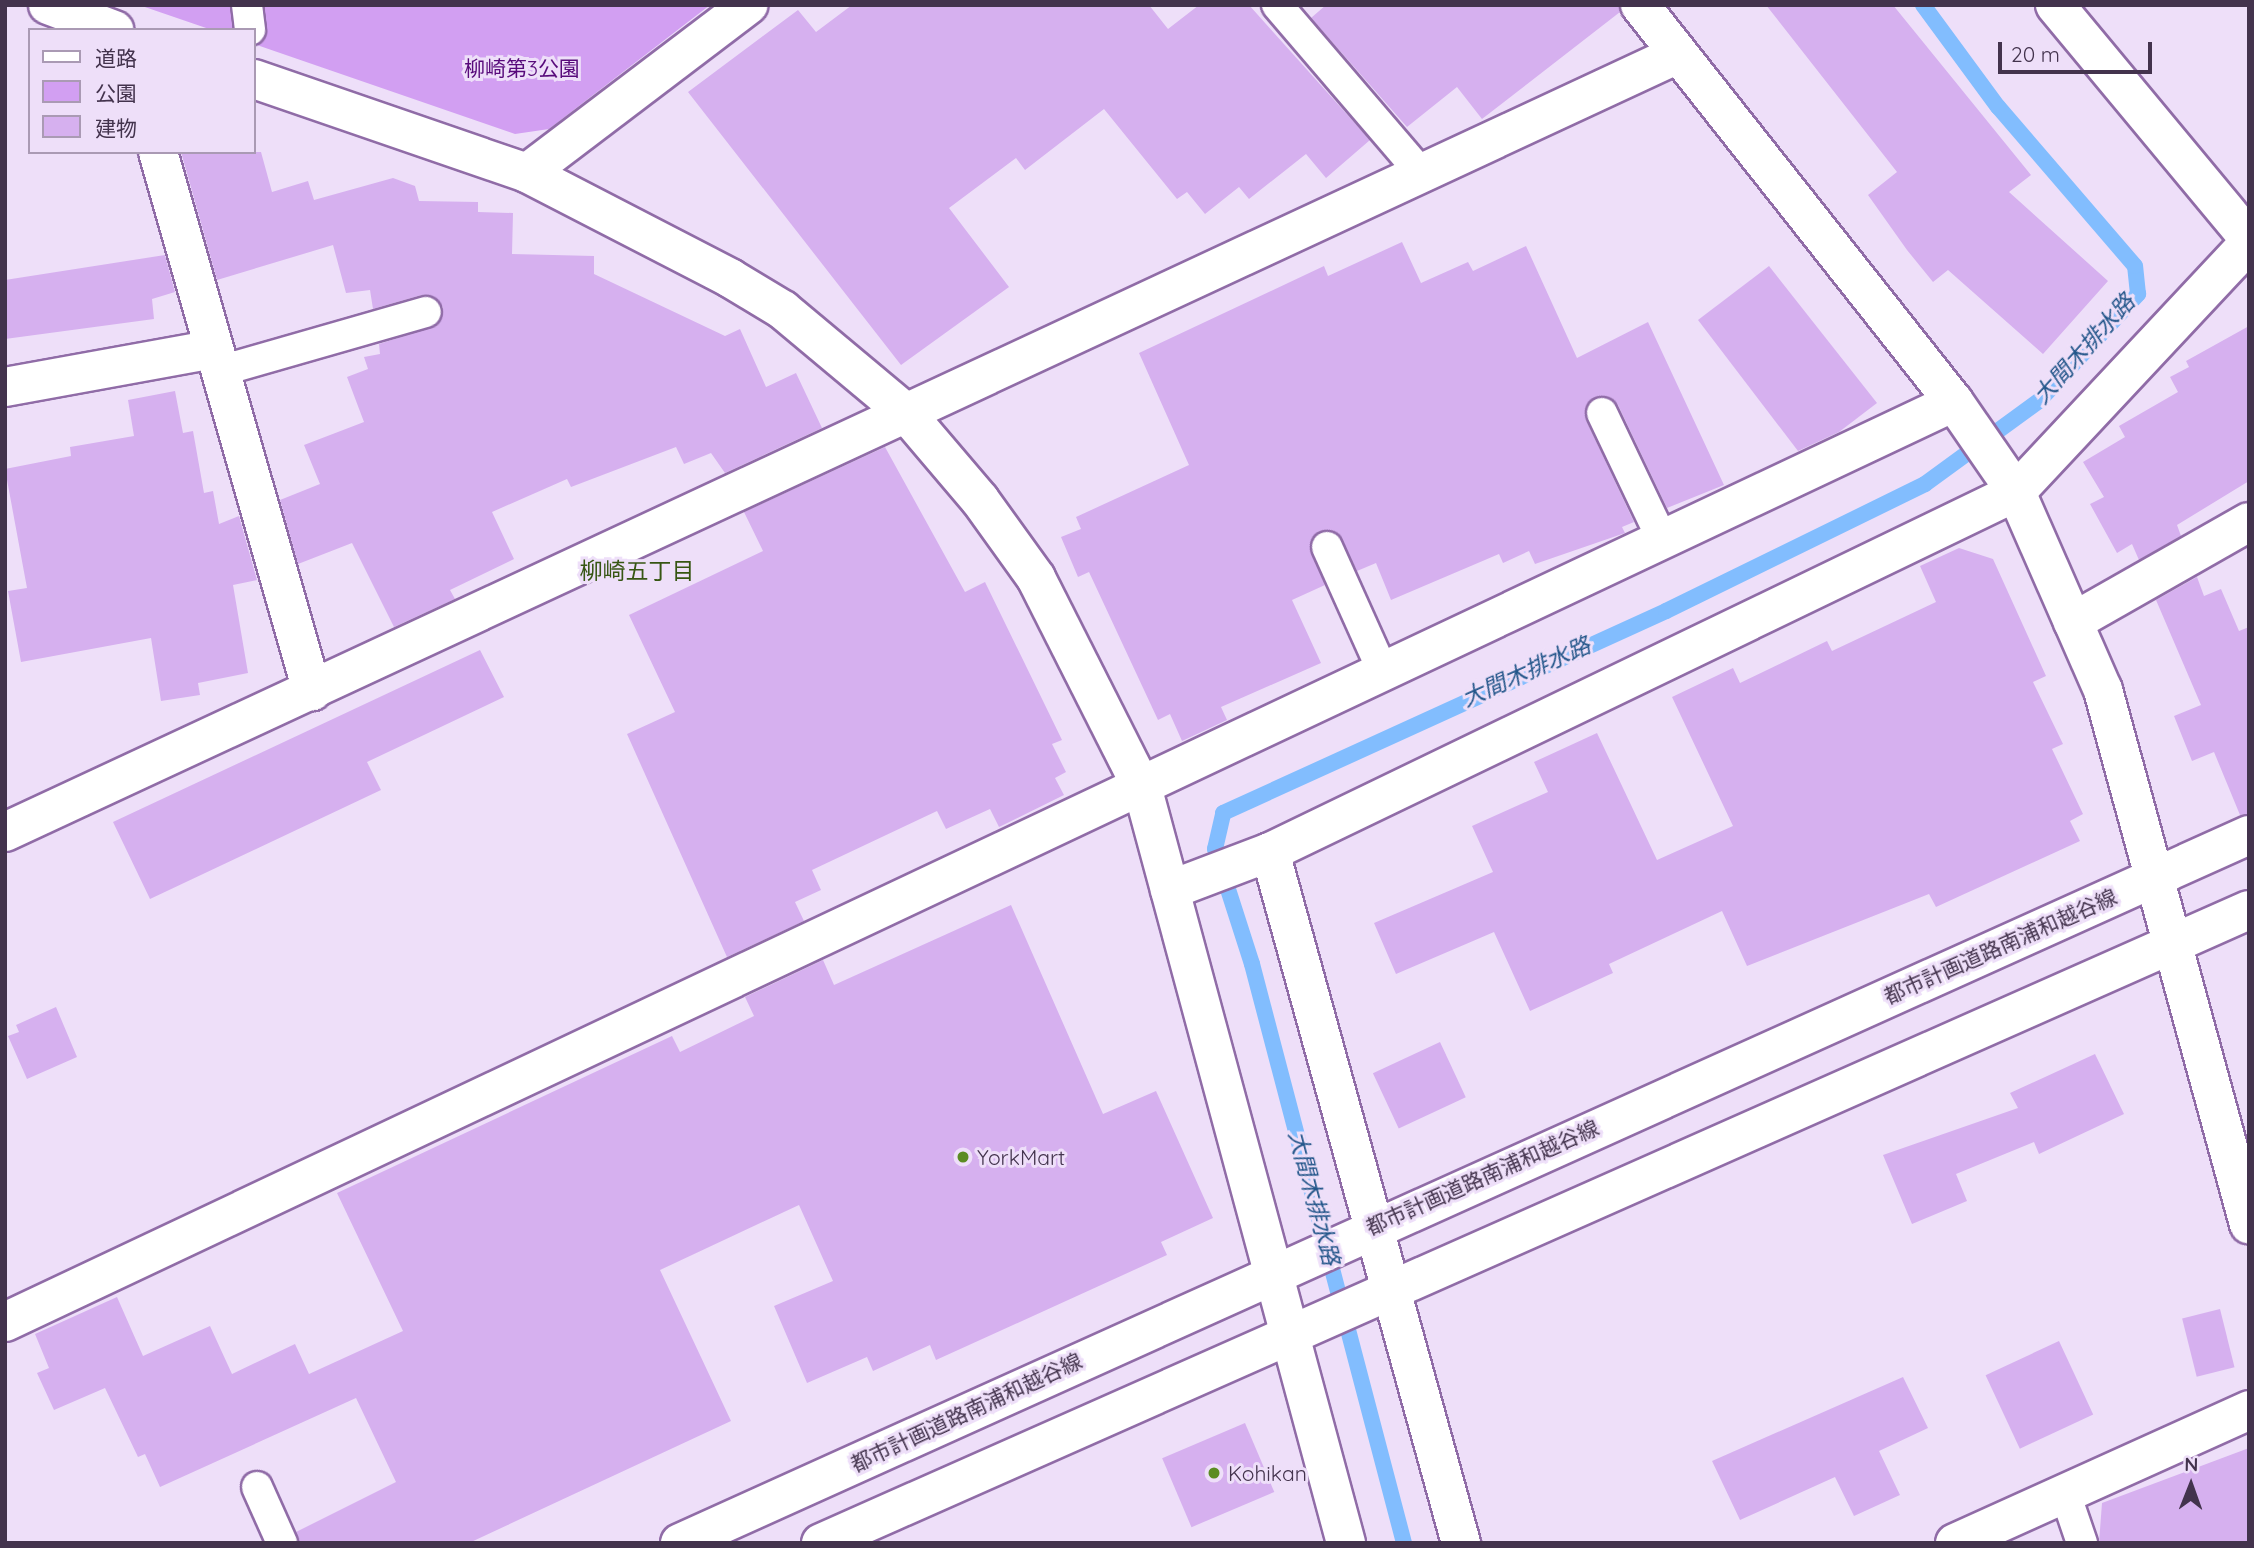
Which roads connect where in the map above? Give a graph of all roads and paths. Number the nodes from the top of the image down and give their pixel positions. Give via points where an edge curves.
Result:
1 (48, 5) edge
2 (247, 5) edge
3 (748, 5) edge
4 (1277, 5) edge
5 (1640, 5) edge
6 (2055, 5) edge
7 (109, 28) edge
8 (250, 28) edge
9 (1678, 54) junction
10 (256, 80) edge
11 (160, 154) edge
12 (527, 173) junction
13 (1422, 173) junction
14 (2249, 241) edge
15 (426, 312) dead end
16 (217, 360) junction
17 (5, 387) edge
18 (906, 413) junction
19 (1602, 413) dead end
20 (1962, 413) junction
21 (2006, 477) junction
22 (2249, 522) edge
23 (1663, 541) junction
24 (1328, 547) dead end
25 (2073, 622) junction
26 (1384, 674) junction
27 (312, 691) junction
28 (1143, 790) junction
29 (5, 832) edge
30 (2249, 835) edge
31 (1270, 852) junction
32 (2156, 876) junction
33 (1170, 890) junction
34 (2249, 910) edge
35 (2171, 945) junction
36 (2249, 1224) edge
37 (1362, 1231) junction
38 (1285, 1266) junction
39 (1378, 1297) junction
40 (5, 1322) edge
41 (1300, 1329) junction
42 (2249, 1410) edge
43 (257, 1487) dead end
44 (2066, 1493) junction
45 (282, 1543) edge
46 (680, 1543) edge
47 (821, 1543) edge
48 (1346, 1543) edge
49 (1461, 1543) edge
50 (1955, 1543) edge
51 (2082, 1543) edge

1 - 7 street
2 - 8 lane
3 - 12 street
4 - 13 lane
5 - 9 street
6 - 14 street
9 - 13 street
9 - 20 street
10 - 12 street
11 - 16 street
12 - 18 street via 672,244 772,304
13 - 18 street
14 - 21 street
15 - 16 lane
16 - 17 street
16 - 27 street
18 - 27 street
18 - 28 street via 1036,578
19 - 23 lane
20 - 21 street
20 - 23 street
21 - 25 street
21 - 31 street
22 - 25 street
23 - 26 street
24 - 26 lane
25 - 32 street via 2103,690
26 - 28 street
27 - 29 street
28 - 33 street
28 - 40 street
30 - 32 street, 都市計画道路南浦和越谷線
31 - 33 street
31 - 37 street
32 - 35 street
32 - 37 street, 都市計画道路南浦和越谷線
33 - 38 street
34 - 35 street
35 - 36 street
35 - 39 street
37 - 38 street, 都市計画道路南浦和越谷線
37 - 39 street
38 - 41 street
38 - 46 street, 都市計画道路南浦和越谷線
39 - 41 street
39 - 49 street
41 - 47 street
41 - 48 street
42 - 44 street
43 - 45 lane
44 - 50 street
44 - 51 lane

